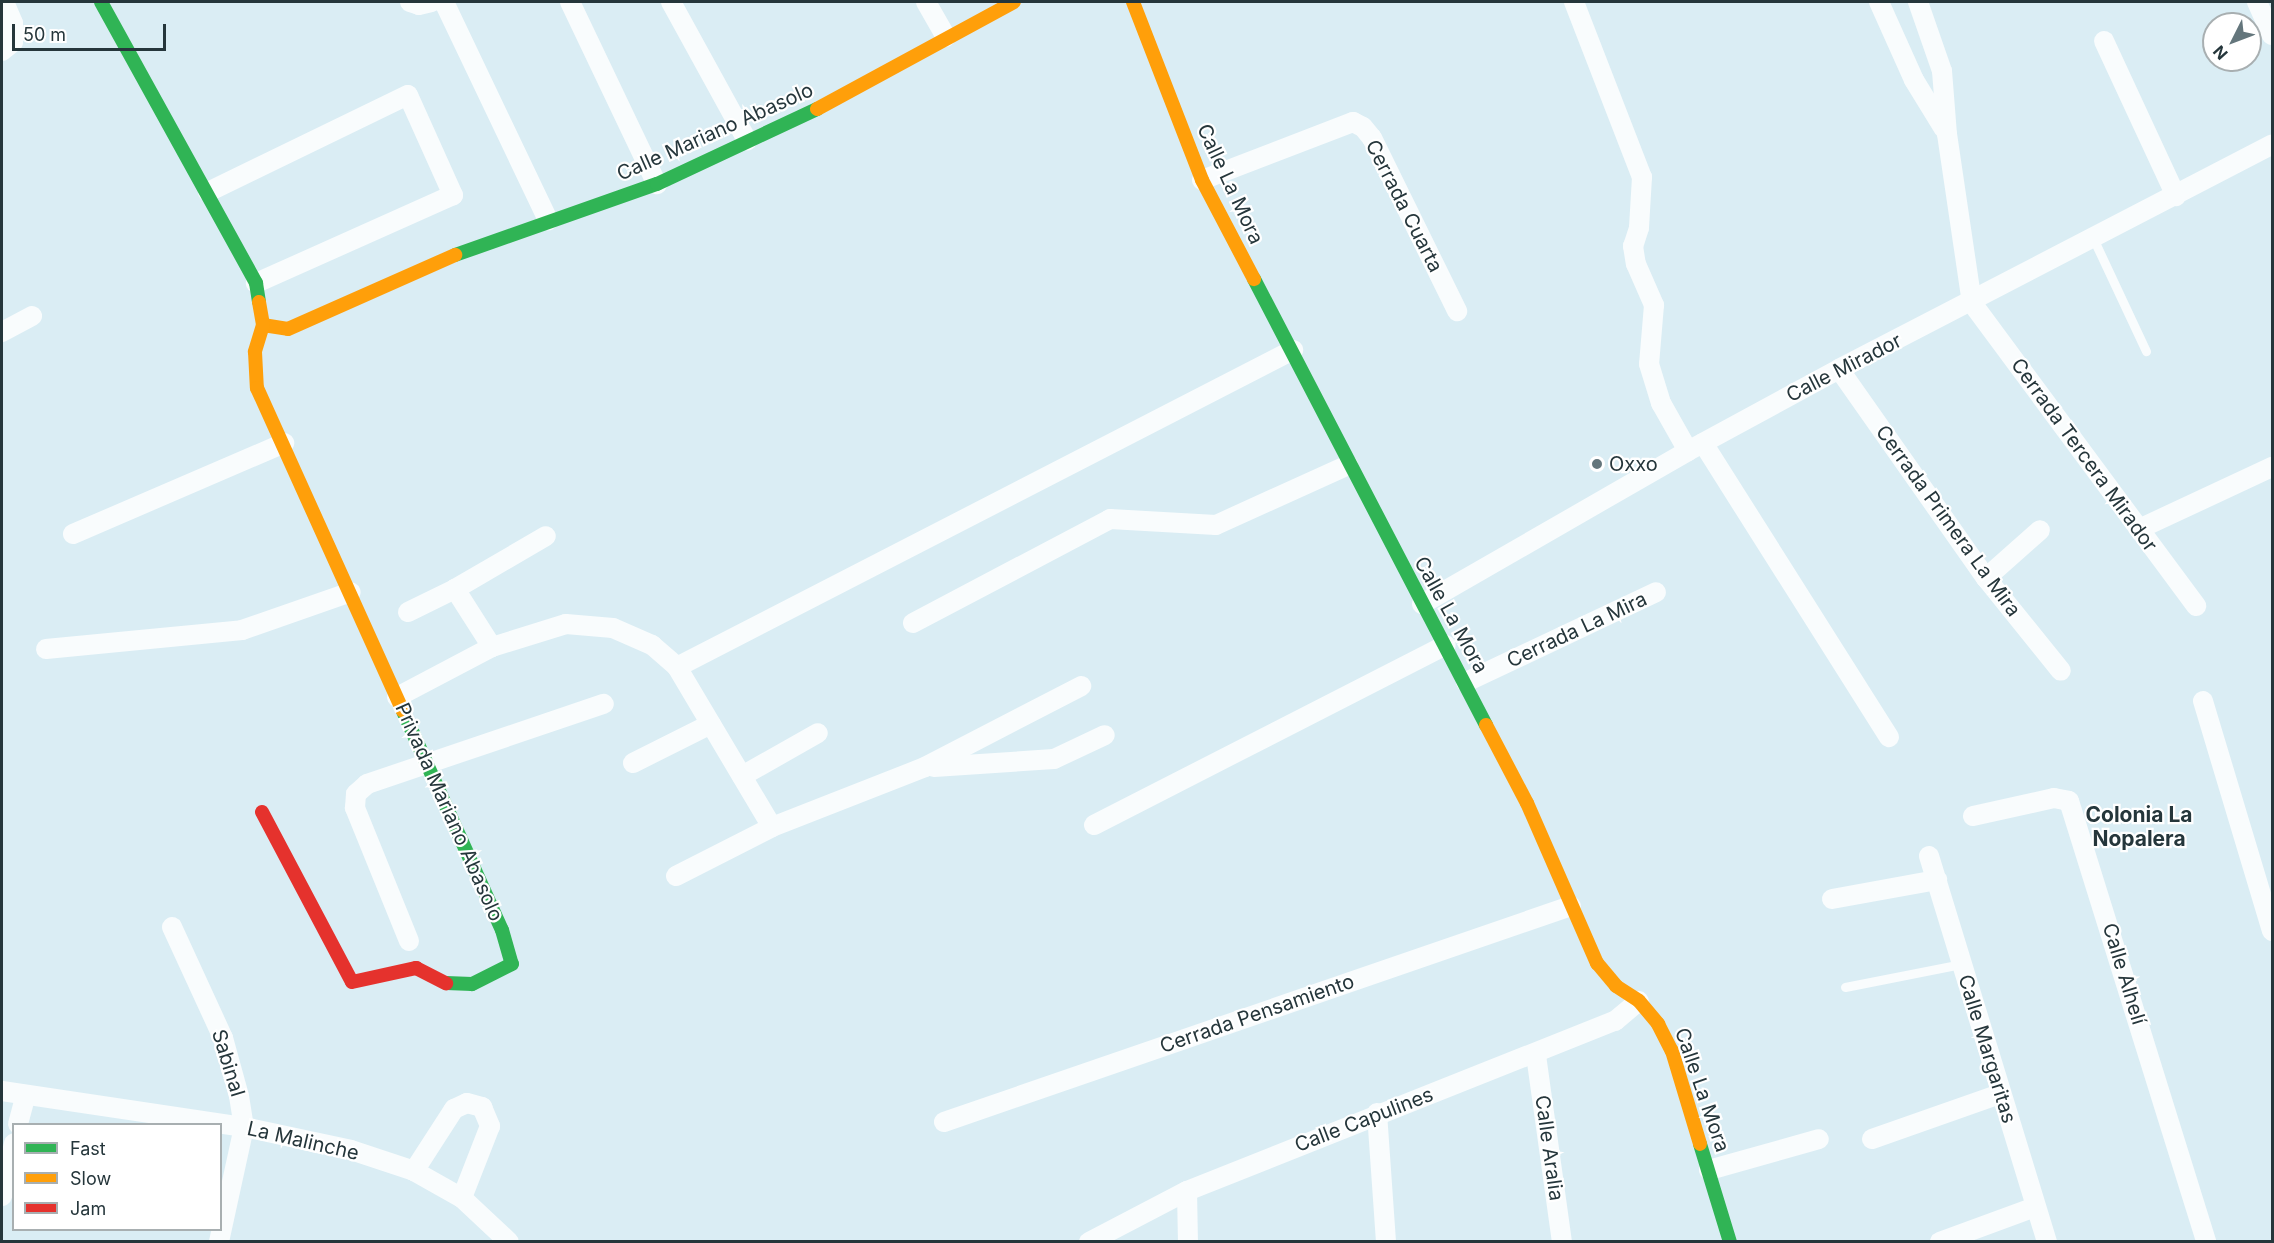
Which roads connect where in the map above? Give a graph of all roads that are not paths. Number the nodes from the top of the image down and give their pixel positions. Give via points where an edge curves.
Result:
1 (4, 2) edge
2 (100, 2) edge
3 (410, 2) edge
4 (432, 2) edge
5 (444, 2) edge
6 (570, 2) edge
7 (671, 2) edge
8 (926, 2) edge
9 (1014, 2) edge
10 (1133, 2) edge
11 (1574, 2) edge
12 (1879, 2) edge
13 (1918, 2) edge
14 (2257, 2) edge
15 (2272, 34) edge
16 (946, 37) junction
17 (2104, 41) dead end
18 (2, 51) edge
19 (1947, 134) junction
20 (747, 140) junction
21 (2272, 145) edge
22 (1202, 180) junction
23 (657, 184) junction
24 (208, 192) junction
25 (2176, 195) junction
26 (548, 220) junction
27 (2093, 238) junction
28 (256, 283) junction
29 (1972, 303) junction
30 (1457, 311) dead end
31 (32, 316) dead end
32 (263, 325) junction
33 (2, 332) edge
34 (1293, 350) junction
35 (2146, 351) dead end
36 (1839, 369) junction
37 (284, 443) junction
38 (1695, 447) junction
39 (1348, 465) junction
40 (2272, 467) edge
41 (2139, 529) junction
42 (2040, 530) dead end
43 (73, 534) dead end
44 (546, 536) dead end
45 (1986, 578) junction
46 (455, 588) junction
47 (351, 592) junction
48 (1656, 592) dead end
49 (1422, 604) junction
50 (2196, 606) dead end
51 (408, 612) dead end
52 (913, 622) dead end
53 (1446, 645) junction
54 (492, 647) junction
55 (46, 649) dead end
56 (677, 667) junction
57 (2061, 671) dead end
58 (1466, 682) junction
59 (1081, 686) dead end
60 (397, 697) junction
61 (2203, 702) dead end
62 (604, 705) dead end
63 (711, 724) junction
64 (818, 732) dead end
65 (1105, 735) dead end
66 (1889, 737) dead end
67 (428, 763) junction
68 (633, 763) dead end
69 (925, 767) junction
70 (742, 776) junction
71 (262, 812) dead end
72 (1973, 816) dead end
73 (1094, 825) dead end
74 (772, 827) junction
75 (1929, 856) dead end
76 (676, 876) dead end
77 (1937, 880) junction
78 (1832, 898) dead end
79 (1570, 906) junction
80 (172, 927) dead end
81 (2272, 931) edge
82 (409, 941) dead end
83 (1961, 964) junction
84 (1845, 987) dead end
85 (1639, 1001) junction
86 (1536, 1055) junction
87 (2, 1091) edge
88 (2000, 1094) junction
89 (25, 1097) junction
90 (1377, 1113) junction
91 (944, 1122) dead end
92 (18, 1123) edge
93 (214, 1123) edge
94 (222, 1124) edge
95 (243, 1127) junction
96 (1819, 1139) dead end
97 (1872, 1139) dead end
98 (12, 1152) edge
99 (1709, 1170) junction
100 (414, 1171) junction
101 (1187, 1191) junction
102 (2, 1196) edge
103 (462, 1198) junction
104 (2035, 1207) junction
105 (222, 1228) edge
106 (509, 1242) edge
107 (1089, 1242) edge
108 (1188, 1242) edge
109 (1386, 1242) edge
110 (1562, 1242) edge
111 (1730, 1242) edge
112 (1940, 1242) edge
113 (2046, 1242) edge
114 (2206, 1242) edge

1 - 18 street via 13,23 13,42
2 - 24 street
3 - 4 street
5 - 26 street
6 - 23 street
7 - 20 street
8 - 16 street
9 - 16 street, Calle Mariano Abasolo
10 - 22 street, Calle La Mora
11 - 38 street via 1642,177 1639,228 1633,246 1636,264 1654,305 1649,364 1661,403
12 - 19 street via 1914,80
13 - 19 street via 1942,71
14 - 15 street
16 - 20 street, Calle Mariano Abasolo via 814,110
17 - 25 street
19 - 29 street
20 - 23 street, Calle Mariano Abasolo
21 - 25 street, Calle Mirador
22 - 30 street, Cerrada Cuarta via 1353,122 1363,127
22 - 34 street, Calle La Mora
23 - 26 street, Calle Mariano Abasolo
24 - 28 street
24 - 28 street via 408,95 453,195
25 - 27 street, Calle Mirador
26 - 32 street, Calle Mariano Abasolo via 490,240 288,329
27 - 29 street, Calle Mirador
27 - 35 lane
28 - 32 street
29 - 36 street, Calle Mirador
29 - 41 street, Cerrada Tercera Mirador
31 - 33 street
32 - 37 street, Privada Mariano Abasolo via 255,352 257,388
34 - 39 street, Calle La Mora
34 - 56 street
36 - 38 street, Calle Mirador
36 - 45 street, Cerrada Primera La Mira
37 - 43 street
37 - 47 street, Privada Mariano Abasolo
38 - 49 street, Calle Mirador
38 - 66 street
39 - 49 street, Calle La Mora
39 - 52 street via 1216,525 1110,519
40 - 41 street
41 - 50 street, Cerrada Tercera Mirador
42 - 45 street
44 - 46 street
45 - 57 street, Cerrada Primera La Mira
46 - 51 street
46 - 54 street
47 - 55 street via 242,630
47 - 60 street, Privada Mariano Abasolo
48 - 58 street, Cerrada La Mira
49 - 53 street, Calle La Mora
53 - 58 street, Calle La Mora
53 - 73 street
54 - 56 street via 566,624 613,628 652,645
54 - 60 street
56 - 63 street
58 - 79 street, Calle La Mora via 1527,803
59 - 69 street
60 - 67 street, Privada Mariano Abasolo
61 - 81 street
62 - 67 street
63 - 68 street
63 - 70 street
64 - 70 street
65 - 69 street via 1054,759
67 - 71 street, Privada Mariano Abasolo via 513,957 512,964 472,984 447,984 416,968 352,982
67 - 82 street via 367,784 356,794 355,808
69 - 74 street
70 - 74 street
72 - 114 street, Calle Alhelí via 2055,798 2069,801
74 - 76 street
75 - 77 street, Calle Margaritas
77 - 78 street
77 - 83 street, Calle Margaritas
79 - 85 street, Calle La Mora via 1597,963 1616,986
79 - 91 street, Cerrada Pensamiento
80 - 95 street, Sabinal via 223,1038
83 - 84 lane
83 - 88 street, Calle Margaritas
85 - 86 street, Calle Capulines via 1615,1022
85 - 99 street, Calle La Mora via 1659,1024 1672,1051
86 - 90 street, Calle Capulines
86 - 110 street, Calle Aralia
87 - 89 street, La Malinche
88 - 97 street
88 - 104 street, Calle Margaritas
89 - 92 street
89 - 93 street, La Malinche
90 - 101 street, Calle Capulines
90 - 109 street
94 - 95 street, La Malinche
95 - 100 street, La Malinche via 351,1150
95 - 105 street, Sabinal
96 - 99 street
98 - 102 street
99 - 111 street, Calle La Mora
100 - 103 street, La Malinche
100 - 103 street via 454,1109 468,1103 482,1107 489,1126
101 - 107 street, Calle Capulines
101 - 108 street
103 - 106 street, La Malinche
104 - 112 street
104 - 113 street, Calle Margaritas

